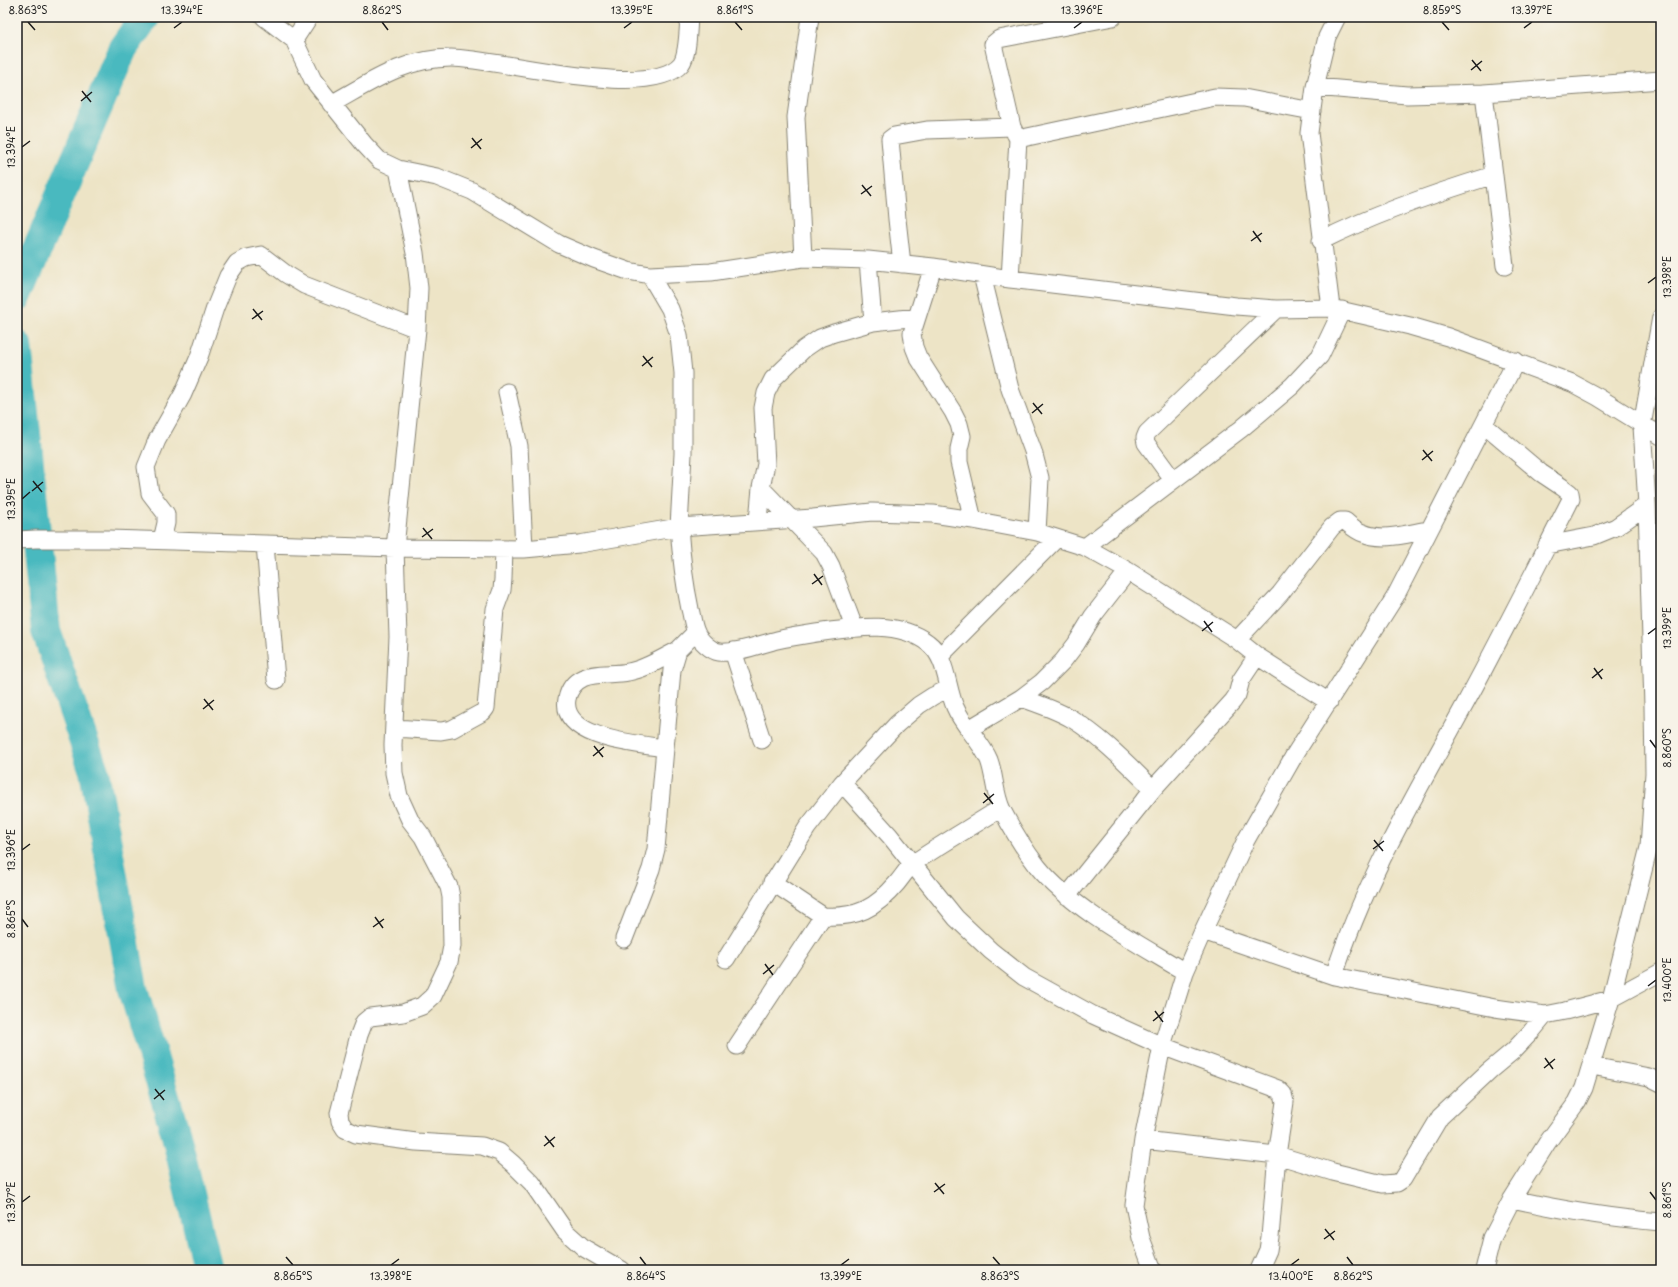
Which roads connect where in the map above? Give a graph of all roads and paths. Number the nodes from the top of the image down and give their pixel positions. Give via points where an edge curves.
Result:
1 (264, 17) edge
2 (309, 17) edge
3 (690, 17) edge
4 (810, 17) edge
5 (1113, 17) edge
6 (1337, 17) edge
7 (1040, 24) edge
8 (294, 40) junction
9 (1661, 80) edge
10 (1315, 87) junction
11 (1484, 93) junction
12 (331, 104) junction
13 (1312, 111) junction
14 (1015, 133) junction
15 (398, 169) junction
16 (1494, 175) junction
17 (1322, 241) junction
18 (803, 258) junction
19 (868, 260) junction
20 (902, 264) junction
21 (1506, 266) dead end
22 (933, 267) junction
23 (650, 275) junction
24 (982, 275) junction
25 (1010, 279) junction
26 (1276, 309) junction
27 (1336, 309) junction
28 (917, 317) junction
29 (1661, 317) edge
30 (873, 322) junction
31 (417, 329) junction
32 (1516, 361) junction
33 (507, 392) dead end
34 (1484, 425) junction
35 (1642, 426) junction
36 (1661, 436) edge
37 (1173, 480) junction
38 (761, 488) junction
39 (1647, 505) junction
40 (791, 519) junction
41 (973, 520) junction
42 (758, 521) junction
43 (679, 527) junction
44 (1429, 530) junction
45 (1037, 532) junction
46 (1056, 539) junction
47 (17, 540) edge
48 (162, 540) junction
49 (265, 544) junction
50 (1547, 546) junction
51 (1085, 547) junction
52 (395, 548) junction
53 (504, 549) junction
54 (524, 549) junction
55 (1128, 571) junction
56 (854, 627) junction
57 (696, 632) junction
58 (1237, 640) junction
59 (678, 650) junction
60 (733, 651) junction
61 (940, 656) junction
62 (1257, 656) junction
63 (276, 680) dead end
64 (948, 689) junction
65 (1021, 698) junction
66 (1329, 702) junction
67 (394, 728) junction
68 (969, 729) junction
69 (762, 740) dead end
70 (665, 748) junction
71 (842, 783) junction
72 (1153, 789) junction
73 (1001, 808) junction
74 (913, 863) junction
75 (772, 882) junction
76 (1067, 896) junction
77 (822, 916) junction
78 (1203, 931) junction
79 (624, 939) dead end
80 (726, 959) dead end
81 (1185, 972) junction
82 (1661, 972) edge
83 (1334, 976) junction
84 (1611, 999) junction
85 (1545, 1015) junction
86 (737, 1046) dead end
87 (1162, 1046) junction
88 (1592, 1066) junction
89 (1661, 1083) edge
90 (1143, 1140) junction
91 (1277, 1155) junction
92 (1512, 1200) junction
93 (1661, 1222) edge
94 (622, 1270) edge
95 (1153, 1270) edge
96 (1259, 1270) edge
97 (1484, 1270) edge

1 - 8 street
2 - 8 street
3 - 12 street via 684,59 680,65 670,72 649,78 624,81 450,58 426,60 399,67
4 - 18 street via 796,117
5 - 7 street
6 - 10 street via 1327,37
7 - 14 street via 999,39 993,44
8 - 12 street via 313,80
9 - 11 street
10 - 11 street via 1407,95
10 - 13 street
11 - 16 street
12 - 15 street via 379,160
13 - 14 street via 1244,98 1215,97
13 - 17 street via 1309,133
14 - 20 street via 927,130 890,139
14 - 25 street
15 - 23 street via 437,177 472,191 559,244 628,271
15 - 31 street via 415,253 419,288
16 - 17 street via 1429,195 1347,228
16 - 21 street
17 - 27 street
18 - 19 street
18 - 23 street via 711,272
19 - 20 street
19 - 30 street
20 - 22 street
22 - 24 street
22 - 28 street
23 - 43 street via 670,309 679,335 683,373 683,454
24 - 25 street
24 - 45 street via 1010,389 1040,478
25 - 26 street
26 - 27 street
26 - 37 street via 1147,433 1146,443
27 - 32 street via 1410,326
27 - 37 street via 1320,356 1292,386 1241,429
28 - 30 street
28 - 41 street via 912,333 914,347 959,424 962,436 959,462
29 - 35 street
30 - 38 street via 820,338 804,349 773,379 766,393 763,408 766,464
31 - 48 street via 304,285 261,255 237,263 225,282 184,394 157,440 146,466 150,493 166,514
31 - 52 street
32 - 34 street
32 - 35 street via 1572,383
33 - 54 street via 519,446
34 - 44 street
34 - 50 street via 1541,473 1570,493 1571,499
35 - 36 street
35 - 39 street
37 - 51 street
38 - 40 street
38 - 42 street
39 - 50 street via 1616,527 1594,536
39 - 84 street via 1654,774 1649,847
40 - 41 street via 872,512 933,514
40 - 42 street
40 - 56 street via 824,553
41 - 45 street
42 - 43 street
43 - 54 street via 579,544
43 - 57 street via 683,580
44 - 58 street via 1383,537 1371,536 1345,521 1340,521 1332,527 1280,594
44 - 66 street via 1395,597
45 - 46 street
46 - 51 street
46 - 61 street
47 - 48 street
48 - 49 street
49 - 52 street
49 - 63 street
50 - 83 street via 1384,855 1361,904
51 - 55 street
52 - 53 street
52 - 67 street via 398,637
53 - 54 street
53 - 67 street via 502,590 495,609 486,708 452,729 441,731
55 - 58 street
55 - 65 street via 1093,616 1063,661
56 - 60 street via 780,639
56 - 61 street via 896,629 918,636
57 - 59 street
57 - 60 street via 704,643 718,652
58 - 62 street
59 - 70 street via 671,677
59 - 70 street via 642,669 583,678 569,691 566,705 571,720 580,727 616,740
60 - 69 street
61 - 64 street
62 - 66 street
62 - 72 street via 1241,680 1233,701
64 - 68 street via 956,709
64 - 71 street via 933,696 897,724
65 - 68 street
65 - 72 street via 1051,709 1089,731 1119,755
66 - 78 street via 1295,754 1246,840
67 - 94 street via 394,773 400,796 410,820 423,837 449,887 452,946 449,962 433,996 422,1006 403,1013 370,1017 364,1022 339,1113 340,1121 346,1129 356,1134 416,1142 482,1146 499,1152 532,1183 566,1231 584,1248
68 - 73 street via 990,762 995,794
70 - 79 street via 656,849
71 - 74 street
71 - 75 street via 807,828
72 - 76 street
73 - 74 street
73 - 76 street via 1038,868
74 - 77 street via 886,896 871,907 847,916
74 - 87 street via 956,918 1024,977 1093,1015
75 - 77 street
75 - 80 street
76 - 81 street
77 - 86 street
78 - 81 street
78 - 83 street
81 - 87 street
82 - 84 street
83 - 85 street via 1495,1008
84 - 85 street
84 - 88 street
85 - 91 street via 1513,1051 1440,1117 1403,1179 1397,1183 1383,1184
87 - 90 street
87 - 91 street via 1278,1089 1283,1094 1285,1102
88 - 89 street via 1649,1077
88 - 92 street via 1577,1102 1547,1143
90 - 91 street
90 - 95 street via 1134,1205 1141,1238
91 - 96 street via 1268,1250
92 - 93 street via 1609,1218
92 - 97 street via 1492,1238

